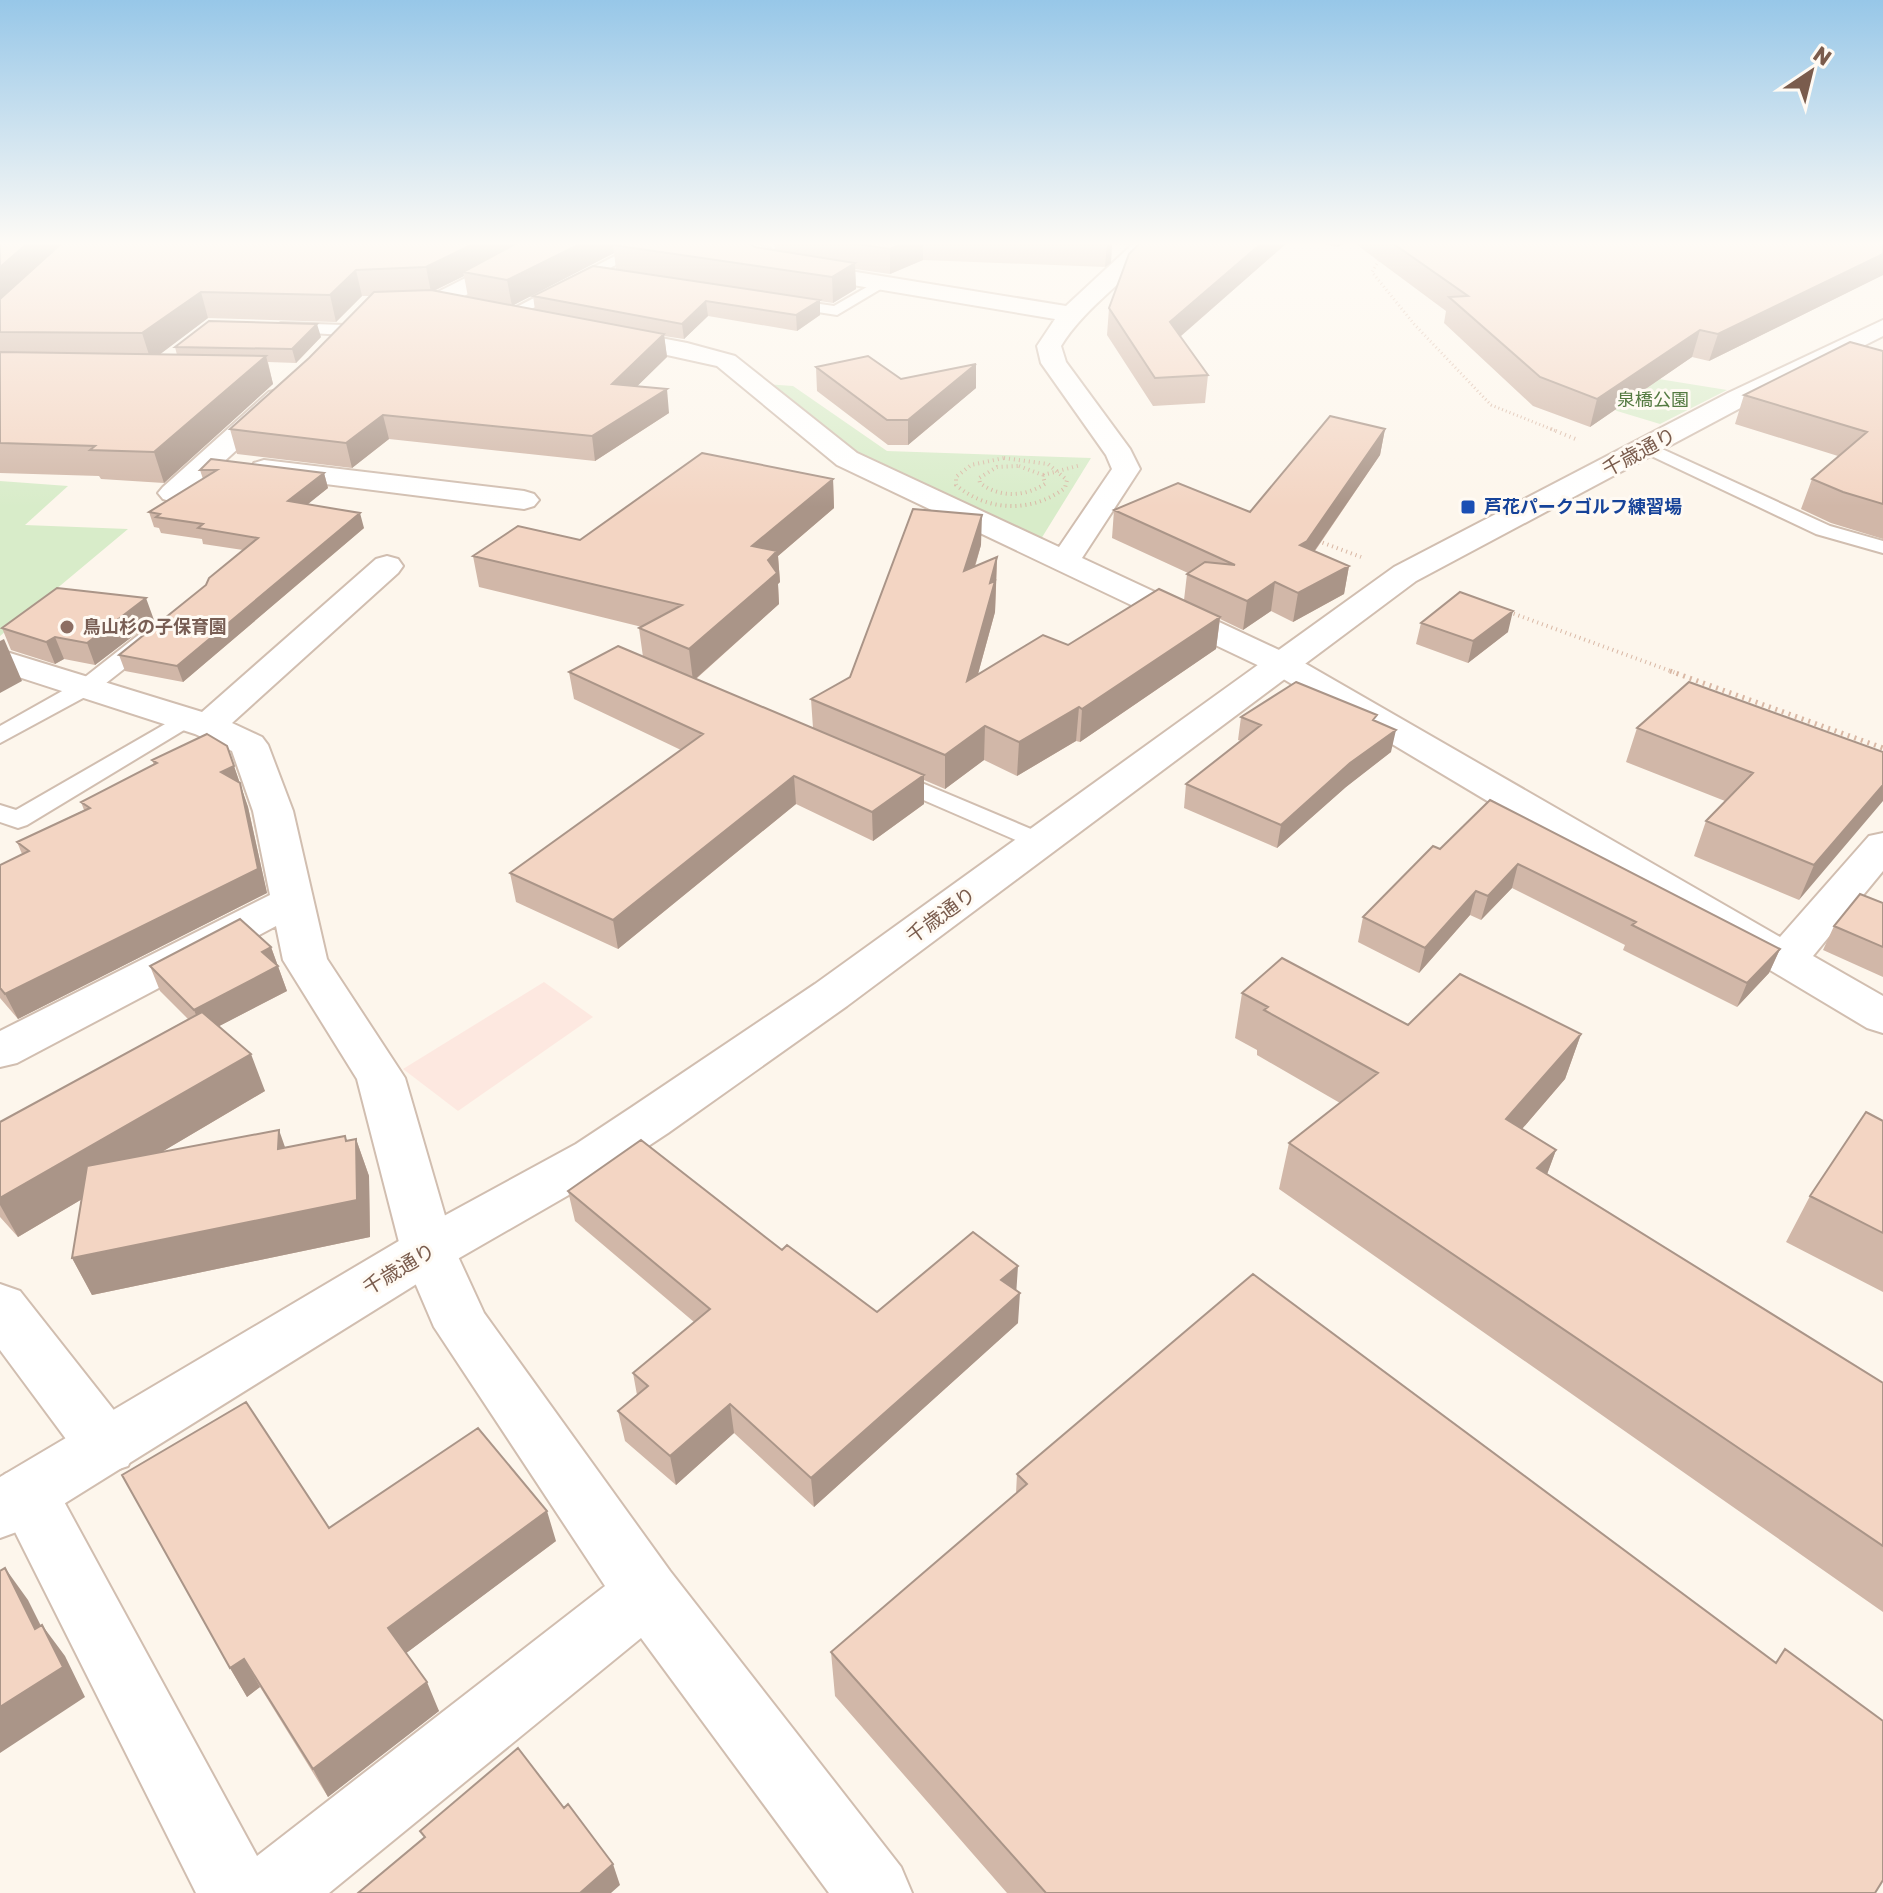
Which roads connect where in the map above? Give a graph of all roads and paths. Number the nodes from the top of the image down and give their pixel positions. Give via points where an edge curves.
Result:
1 (344, 330) edge
2 (587, 330) edge
3 (1059, 330) edge
4 (1420, 330) edge
5 (1879, 330) edge
6 (324, 352) edge
7 (293, 383) edge
8 (1638, 453) junction
9 (209, 462) junction
10 (1037, 471) joint
11 (956, 485) joint
12 (173, 493) edge
13 (524, 500) dead end
14 (1317, 541) edge
15 (1883, 547) edge
16 (1064, 562) junction
17 (387, 566) dead end
18 (1405, 574) junction
19 (1509, 612) edge
20 (168, 622) edge
21 (0, 660) edge
22 (1282, 664) junction
23 (88, 686) junction
24 (197, 722) junction
25 (0, 736) edge
26 (1883, 748) edge
27 (871, 769) edge
28 (0, 813) edge
29 (1041, 842) junction
30 (1883, 845) edge
31 (293, 901) junction
32 (1786, 959) junction
33 (1883, 1017) edge
34 (0, 1051) edge
35 (428, 1250) junction
36 (0, 1307) edge
37 (107, 1447) junction
38 (13, 1502) edge
39 (647, 1593) junction
40 (236, 1893) edge
41 (270, 1893) edge
42 (875, 1893) edge

1 - 6 street
2 - 16 street via 726,361 847,459
3 - 16 street via 1049,346 1054,363 1126,469
4 - 8 path via 1491,405 1533,424
5 - 8 street, 千歳通り via 1843,357
7 - 9 street
8 - 15 lane via 1823,530
8 - 18 street, 千歳通り
9 - 12 street
9 - 13 street
10 - 10 path via 1045,484 1023,494 1001,493 980,483 982,474 997,467
11 - 11 path via 961,470 1004,458 1053,466 1067,480 1065,488 1046,500 1010,505 975,499
14 - 18 path
16 - 22 street
17 - 24 street
18 - 22 street, 千歳通り
19 - 26 path
20 - 23 lane
21 - 23 street
22 - 29 street, 千歳通り
22 - 32 street
23 - 24 street
23 - 25 lane
24 - 28 lane via 18,820
24 - 31 street via 249,745 273,811
27 - 29 lane
29 - 35 street, 千歳通り via 650,1120
30 - 32 street
31 - 34 street
31 - 35 street via 305,960 381,1078
32 - 33 street
35 - 37 street, 千歳通り
35 - 39 street via 462,1327
36 - 37 street
37 - 38 street, 千歳通り
38 - 40 street
39 - 41 street
39 - 42 street

